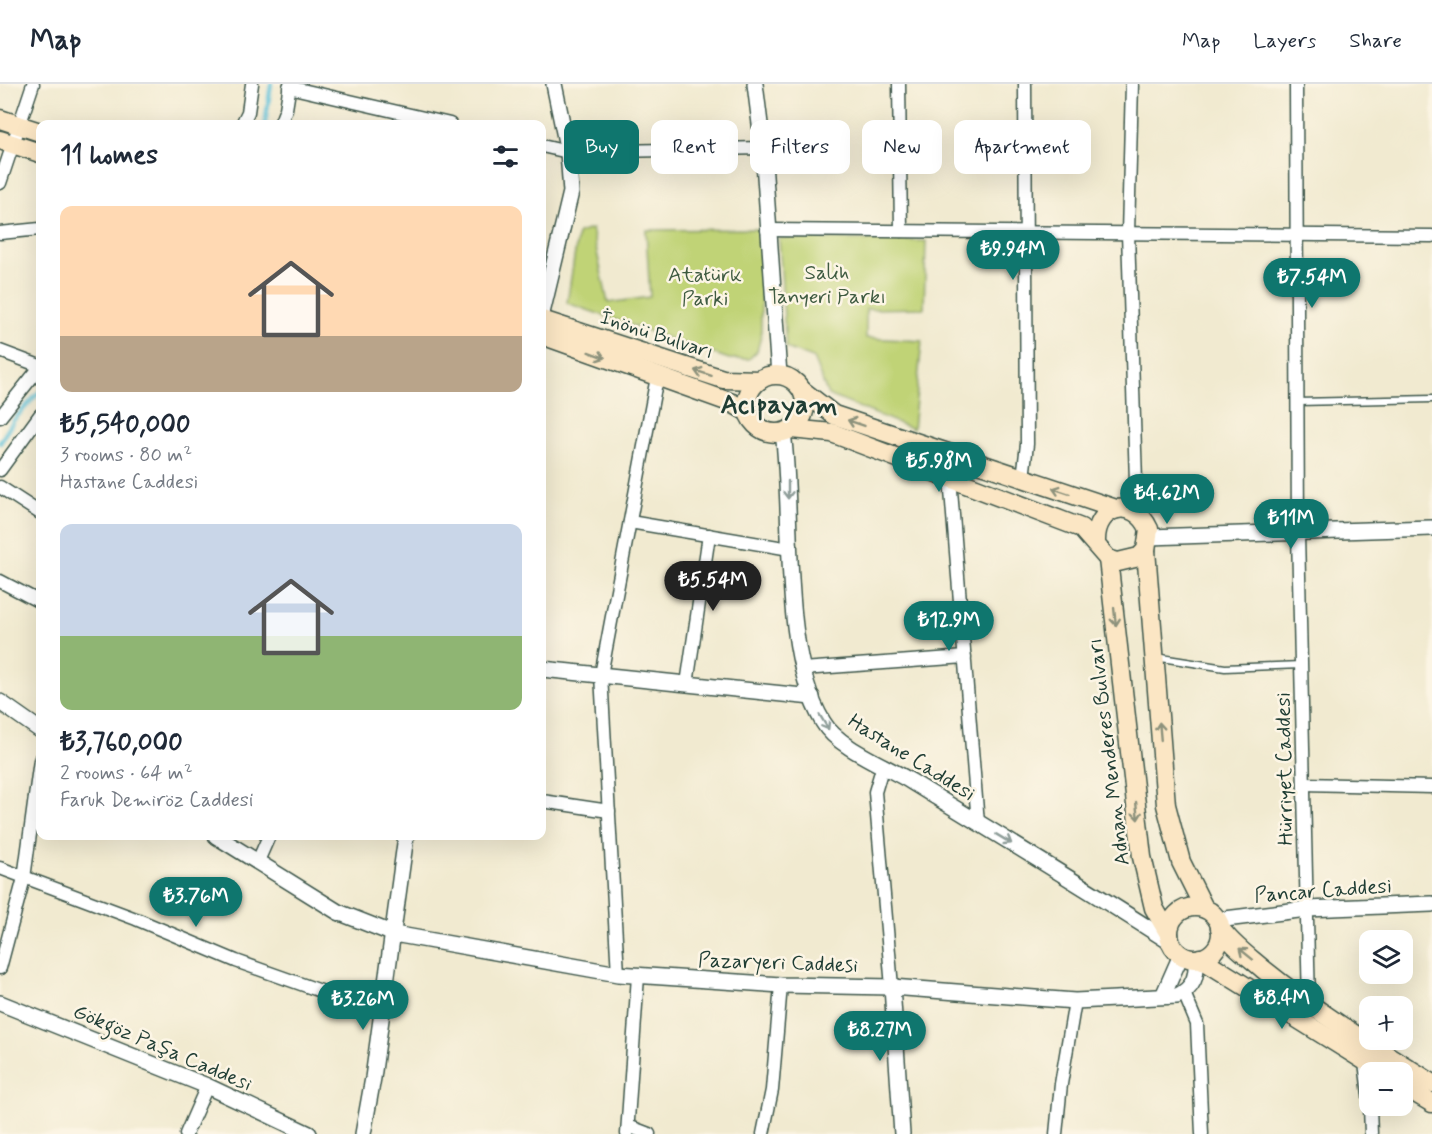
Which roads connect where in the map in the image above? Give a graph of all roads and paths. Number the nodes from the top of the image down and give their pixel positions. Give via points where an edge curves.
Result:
1 (33, 84) edge
2 (252, 84) edge
3 (554, 84) edge
4 (755, 84) edge
5 (899, 84) edge
6 (1025, 84) edge
7 (1132, 84) edge
8 (1296, 84) edge
9 (290, 85) edge
10 (0, 118) edge
11 (244, 120) edge
12 (282, 120) edge
13 (434, 120) edge
14 (760, 120) edge
15 (21, 126) junction
16 (36, 131) edge
17 (564, 133) edge
18 (7, 142) edge
19 (546, 147) edge
20 (750, 148) edge
21 (564, 151) edge
22 (639, 151) edge
23 (36, 152) edge
24 (570, 174) edge
25 (764, 174) edge
26 (0, 183) edge
27 (36, 230) edge
28 (767, 230) junction
29 (901, 231) junction
30 (1028, 232) junction
31 (0, 233) edge
32 (1128, 233) junction
33 (1297, 235) junction
34 (1432, 236) edge
35 (546, 296) edge
36 (546, 321) edge
37 (546, 336) edge
38 (0, 351) edge
39 (36, 365) edge
40 (36, 372) edge
41 (779, 375) junction
42 (657, 376) junction
43 (760, 380) junction
44 (803, 391) junction
45 (1432, 399) edge
46 (1298, 402) junction
47 (748, 412) junction
48 (0, 417) edge
49 (36, 420) edge
50 (787, 430) junction
51 (0, 470) edge
52 (950, 478) junction
53 (1023, 478) junction
54 (0, 487) edge
55 (1116, 509) junction
56 (36, 510) edge
57 (1137, 512) junction
58 (630, 522) junction
59 (1432, 528) edge
60 (1298, 534) junction
61 (709, 535) junction
62 (1096, 542) junction
63 (1148, 543) junction
64 (790, 549) junction
65 (1108, 559) junction
66 (0, 581) edge
67 (36, 600) edge
68 (965, 657) junction
69 (1154, 657) junction
70 (1301, 665) junction
71 (546, 669) edge
72 (803, 669) junction
73 (601, 675) junction
74 (687, 684) junction
75 (812, 697) junction
76 (0, 702) edge
77 (36, 727) edge
78 (883, 765) junction
79 (1304, 784) junction
80 (1432, 787) edge
81 (36, 790) edge
82 (546, 802) edge
83 (609, 811) junction
84 (978, 823) junction
85 (223, 840) edge
86 (267, 840) edge
87 (406, 840) edge
88 (258, 861) junction
89 (0, 868) edge
90 (24, 878) junction
91 (1432, 904) edge
92 (1307, 909) junction
93 (1214, 919) junction
94 (394, 934) junction
95 (1183, 949) junction
96 (0, 968) edge
97 (618, 974) junction
98 (638, 976) junction
99 (781, 986) junction
100 (892, 987) junction
101 (1184, 993) junction
102 (1163, 996) junction
103 (1076, 1001) junction
104 (1309, 1004) junction
105 (2, 1008) edge
106 (383, 1013) junction
107 (1365, 1062) edge
108 (1432, 1083) edge
109 (207, 1086) junction
110 (1413, 1092) edge
111 (1432, 1103) edge
112 (1370, 1116) edge
113 (627, 1130) edge
114 (186, 1134) edge
115 (309, 1134) edge
116 (363, 1134) edge
117 (649, 1134) edge
118 (763, 1134) edge
119 (902, 1134) edge
120 (1056, 1134) edge
121 (1202, 1134) edge
122 (1371, 1134) edge

1 - 15 street
2 - 11 street
3 - 17 street
4 - 14 street
5 - 29 street
6 - 30 street
7 - 32 street
8 - 33 street, Hürriyet Caddesi
9 - 12 street
9 - 13 street
10 - 15 main road
15 - 16 main road
15 - 18 street
18 - 23 main road
18 - 26 street
19 - 21 street
20 - 22 street
24 - 35 street via 571,192
25 - 28 street
27 - 31 street
28 - 29 street
28 - 41 street
29 - 30 street
30 - 32 street
30 - 53 street via 1027,444
32 - 33 street
32 - 57 street
33 - 34 street
33 - 46 street, Hürriyet Caddesi
43 -> 36 main road, İnönü Bulvarı via 723,379
37 -> 42 main road, İnönü Bulvarı
38 - 39 street
40 - 48 street
41 - 43 main road
41 - 44 main road via 797,383
42 - 47 main road, İnönü Bulvarı
42 - 58 street
43 - 47 main road via 749,394
44 - 50 main road via 805,408 798,423
53 -> 44 main road via 834,415
45 - 46 lane
46 - 60 street, Hürriyet Caddesi
47 - 50 main road via 758,426 774,433
49 - 51 street
50 - 52 main road via 832,434
50 -> 64 street, Hastane Caddesi
52 - 62 main road via 1081,528
52 - 68 street
55 -> 53 main road
54 - 56 street
55 - 57 main road
55 - 62 main road via 1099,521
57 - 63 main road via 1145,520
58 - 61 street
58 - 73 street
59 - 60 street
60 - 63 street
60 - 70 street, Hürriyet Caddesi
61 - 64 street
61 - 74 street
62 - 65 main road
63 - 65 main road via 1139,557 1129,562
63 - 69 main road
64 - 72 street, Hastane Caddesi
65 -> 95 main road, Adnan Menderes Bulvarı via 1142,857 1154,908
66 - 67 street
68 - 72 street
68 - 84 street
69 - 70 lane via 1225,668
93 -> 69 main road via 1180,862 1166,805
70 - 79 street, Hürriyet Caddesi
71 - 73 street
72 - 75 street, Hastane Caddesi
73 - 74 street
73 - 83 street
74 - 75 street
75 -> 78 street, Hastane Caddesi via 822,722 834,737
76 - 77 street
78 - 84 street, Hastane Caddesi
78 - 100 street via 875,792
79 - 80 street
79 - 92 street, Hürriyet Caddesi
81 - 90 street
82 - 83 street
83 - 97 street
84 -> 95 street, Hastane Caddesi
85 - 88 street, Pazaryeri Caddesi
86 - 88 street
87 - 94 street
88 - 94 street, Pazaryeri Caddesi via 338,912
89 - 90 street
90 - 96 street
90 - 106 street via 236,961
91 - 92 street, Pancar Caddesi
92 - 93 street, Pancar Caddesi
92 - 104 street, Hürriyet Caddesi
93 - 95 main road via 1217,945 1211,952
93 - 95 main road via 1186,908 1178,913 1169,926
104 -> 93 main road via 1229,941
94 - 97 street, Pazaryeri Caddesi
94 - 106 street
95 - 101 street via 1194,980
95 - 102 street
95 - 107 main road, Adnan Menderes Bulvarı
97 - 98 street, Pazaryeri Caddesi
98 - 99 street, Pazaryeri Caddesi
98 - 113 street
99 - 100 street, Pazaryeri Caddesi
99 - 118 street via 772,1090
100 - 103 street, Pazaryeri Caddesi
100 - 119 street
101 - 102 street, Pazaryeri Caddesi
101 - 121 street via 1197,1024
102 - 103 street, Pazaryeri Caddesi
103 - 120 street
104 - 108 main road
105 - 109 street, Gökgöz Paşa Caddesi
106 - 116 street
109 - 114 street
109 - 115 street, Gökgöz Paşa Caddesi
110 - 111 main road
112 - 122 street
113 - 117 street

